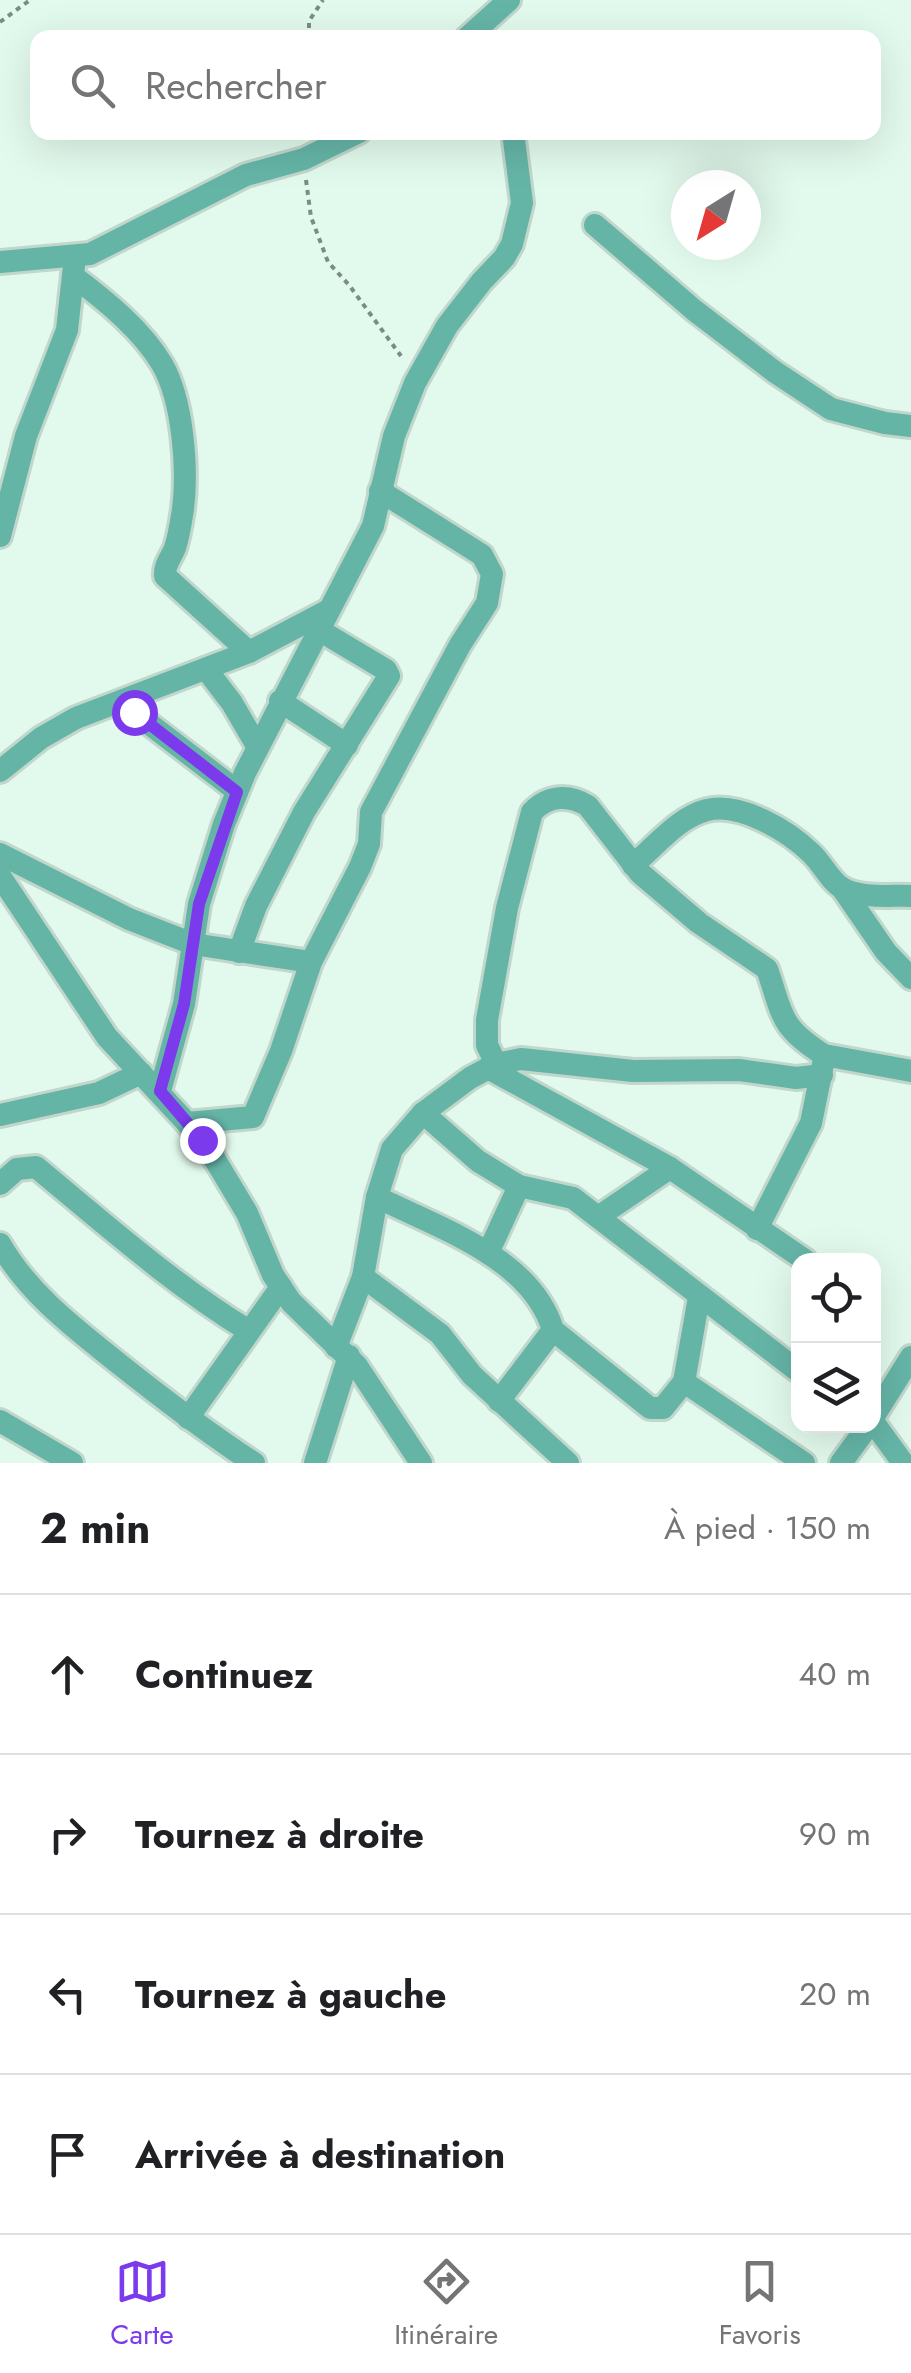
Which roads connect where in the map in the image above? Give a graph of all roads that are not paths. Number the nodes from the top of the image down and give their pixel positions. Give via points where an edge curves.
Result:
1 (510, 0) edge
2 (490, 28) edge
3 (343, 140) edge
4 (514, 140) edge
5 (595, 225) dead end
6 (0, 262) edge
7 (74, 267) junction
8 (911, 426) edge
9 (380, 491) junction
10 (0, 536) edge
11 (324, 620) junction
12 (249, 652) junction
13 (206, 669) junction
14 (280, 701) junction
15 (122, 703) junction
16 (347, 744) junction
17 (257, 746) junction
18 (0, 771) edge
19 (237, 792) junction
20 (0, 854) edge
21 (632, 865) junction
22 (0, 876) edge
23 (842, 888) junction
24 (911, 896) edge
25 (193, 944) junction
26 (239, 952) junction
27 (311, 962) junction
28 (911, 978) edge
29 (823, 1065) junction
30 (492, 1066) junction
31 (911, 1071) edge
32 (141, 1073) junction
33 (160, 1091) junction
34 (0, 1114) edge
35 (422, 1114) junction
36 (188, 1122) junction
37 (670, 1168) junction
38 (0, 1184) edge
39 (519, 1186) junction
40 (376, 1197) junction
41 (598, 1217) junction
42 (757, 1229) junction
43 (0, 1244) edge
44 (488, 1253) junction
45 (794, 1253) edge
46 (363, 1277) junction
47 (282, 1287) junction
48 (699, 1297) junction
49 (553, 1330) junction
50 (248, 1332) junction
51 (342, 1351) junction
52 (911, 1357) edge
53 (791, 1365) edge
54 (684, 1382) junction
55 (499, 1401) junction
56 (881, 1406) edge
57 (188, 1418) junction
58 (0, 1421) edge
59 (863, 1433) edge
60 (880, 1433) edge
61 (72, 1463) edge
62 (254, 1463) edge
63 (316, 1463) edge
64 (421, 1463) edge
65 (568, 1463) edge
66 (804, 1463) edge
67 (842, 1463) edge
68 (904, 1463) edge

1 - 2 street
3 - 7 street via 246,175
4 - 9 street via 522,203 512,244 414,382
5 - 8 street via 712,324 832,409
6 - 7 street
7 - 10 street via 67,330 26,436
7 - 12 street via 167,375 185,484 165,576
9 - 11 street via 373,526
9 - 27 street via 482,555 492,586 372,812 370,844
11 - 12 street
11 - 14 street
11 - 16 street via 389,673
12 - 13 street
13 - 15 street
13 - 17 street
14 - 16 street
14 - 17 street
15 - 18 street via 60,726
15 - 19 street
16 - 26 street via 270,875
17 - 19 street
19 - 25 street via 210,865
20 - 25 street
21 - 23 street via 683,822 714,810 771,823
21 - 29 street via 699,924 767,968 783,1020
21 - 30 street via 582,802 561,796 532,812 486,1020
22 - 32 street via 107,1038
23 - 24 street
23 - 28 street
25 - 26 street
25 - 33 street
26 - 27 street
27 - 36 street via 254,1117
29 - 30 street via 796,1078 542,1059
29 - 31 street
29 - 42 street via 811,1123
30 - 35 street
30 - 37 street
32 - 33 street
32 - 34 street via 99,1094
33 - 36 street
35 - 39 street
35 - 40 street via 392,1149
36 - 47 street via 232,1185
37 - 41 street
37 - 42 street
38 - 50 street via 17,1169 36,1167
39 - 41 street via 566,1195
39 - 44 street
40 - 44 street
40 - 46 street
41 - 48 street
42 - 45 street
43 - 57 street via 60,1316
44 - 49 street via 522,1281
46 - 51 street
46 - 55 street via 440,1334
47 - 50 street
47 - 51 street
48 - 53 street
48 - 54 street
49 - 54 street via 650,1408 662,1408
49 - 55 street
50 - 57 street
51 - 63 street
51 - 64 street
52 - 56 street
54 - 66 street
55 - 65 street
57 - 62 street
58 - 61 street
59 - 67 street
60 - 68 street

